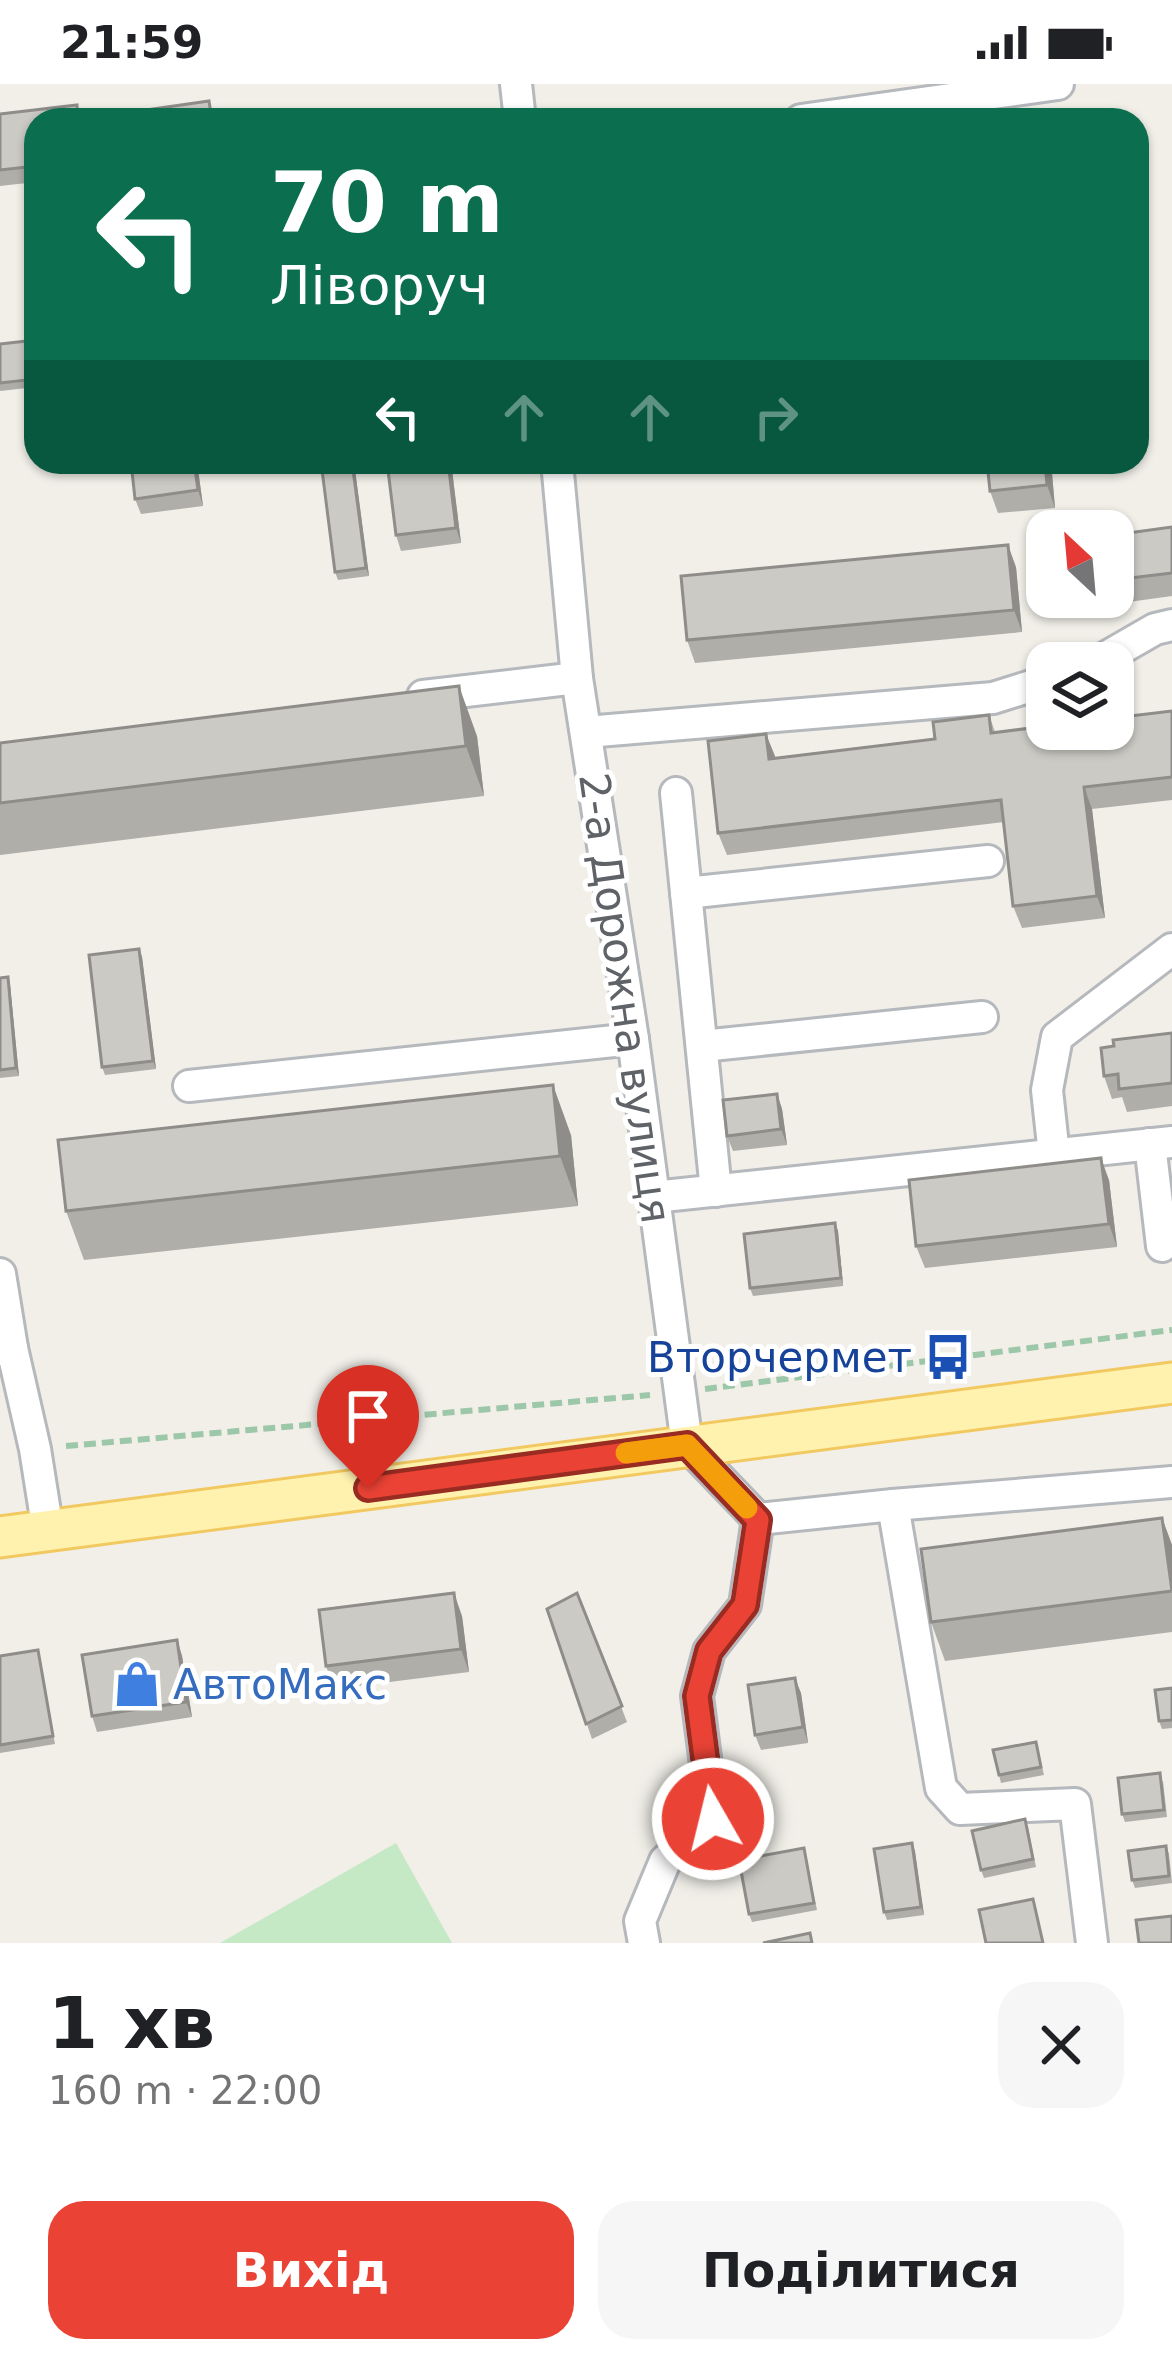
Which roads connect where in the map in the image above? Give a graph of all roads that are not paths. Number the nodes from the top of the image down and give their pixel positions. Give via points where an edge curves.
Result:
1 (1058, 84) edge
2 (848, 99) edge
3 (558, 474) edge
4 (1172, 626) edge
5 (1132, 642) edge
6 (578, 678) junction
7 (1026, 688) edge
8 (393, 700) edge
9 (586, 732) junction
10 (676, 794) dead end
11 (988, 861) dead end
12 (686, 892) junction
13 (1172, 950) edge
14 (982, 1018) dead end
15 (634, 1039) junction
16 (702, 1046) junction
17 (189, 1086) dead end
18 (1161, 1143) edge
19 (1054, 1154) junction
20 (716, 1191) junction
21 (654, 1197) junction
22 (1162, 1246) dead end
23 (0, 1274) edge
24 (6, 1350) edge
25 (1172, 1384) edge
26 (687, 1445) junction
27 (1172, 1482) edge
28 (893, 1505) junction
29 (758, 1520) junction
30 (48, 1531) junction
31 (0, 1538) edge
32 (644, 1943) edge
33 (1092, 1943) edge

1 - 2 street
3 - 6 street, 2-а Дорожна вулиця
4 - 5 street
6 - 8 street
6 - 9 street, 2-а Дорожна вулиця
7 - 9 street via 993,698
9 - 15 street, 2-а Дорожна вулиця
10 - 12 street
11 - 12 street
12 - 16 street
13 - 19 street via 1057,1037 1047,1090
14 - 16 street
15 - 17 street
15 - 21 street, 2-а Дорожна вулиця
16 - 20 street
18 - 19 street
18 - 22 street
19 - 20 street
20 - 21 street
21 - 26 street, 2-а Дорожна вулиця
23 - 24 street
24 - 30 street
25 - 26 main road
26 - 29 street
26 - 30 main road
27 - 28 street
28 - 29 street
28 - 33 street via 941,1788 960,1809 1075,1804
29 - 32 street via 745,1605 709,1651 697,1696 713,1819 665,1861 640,1921
30 - 31 main road

